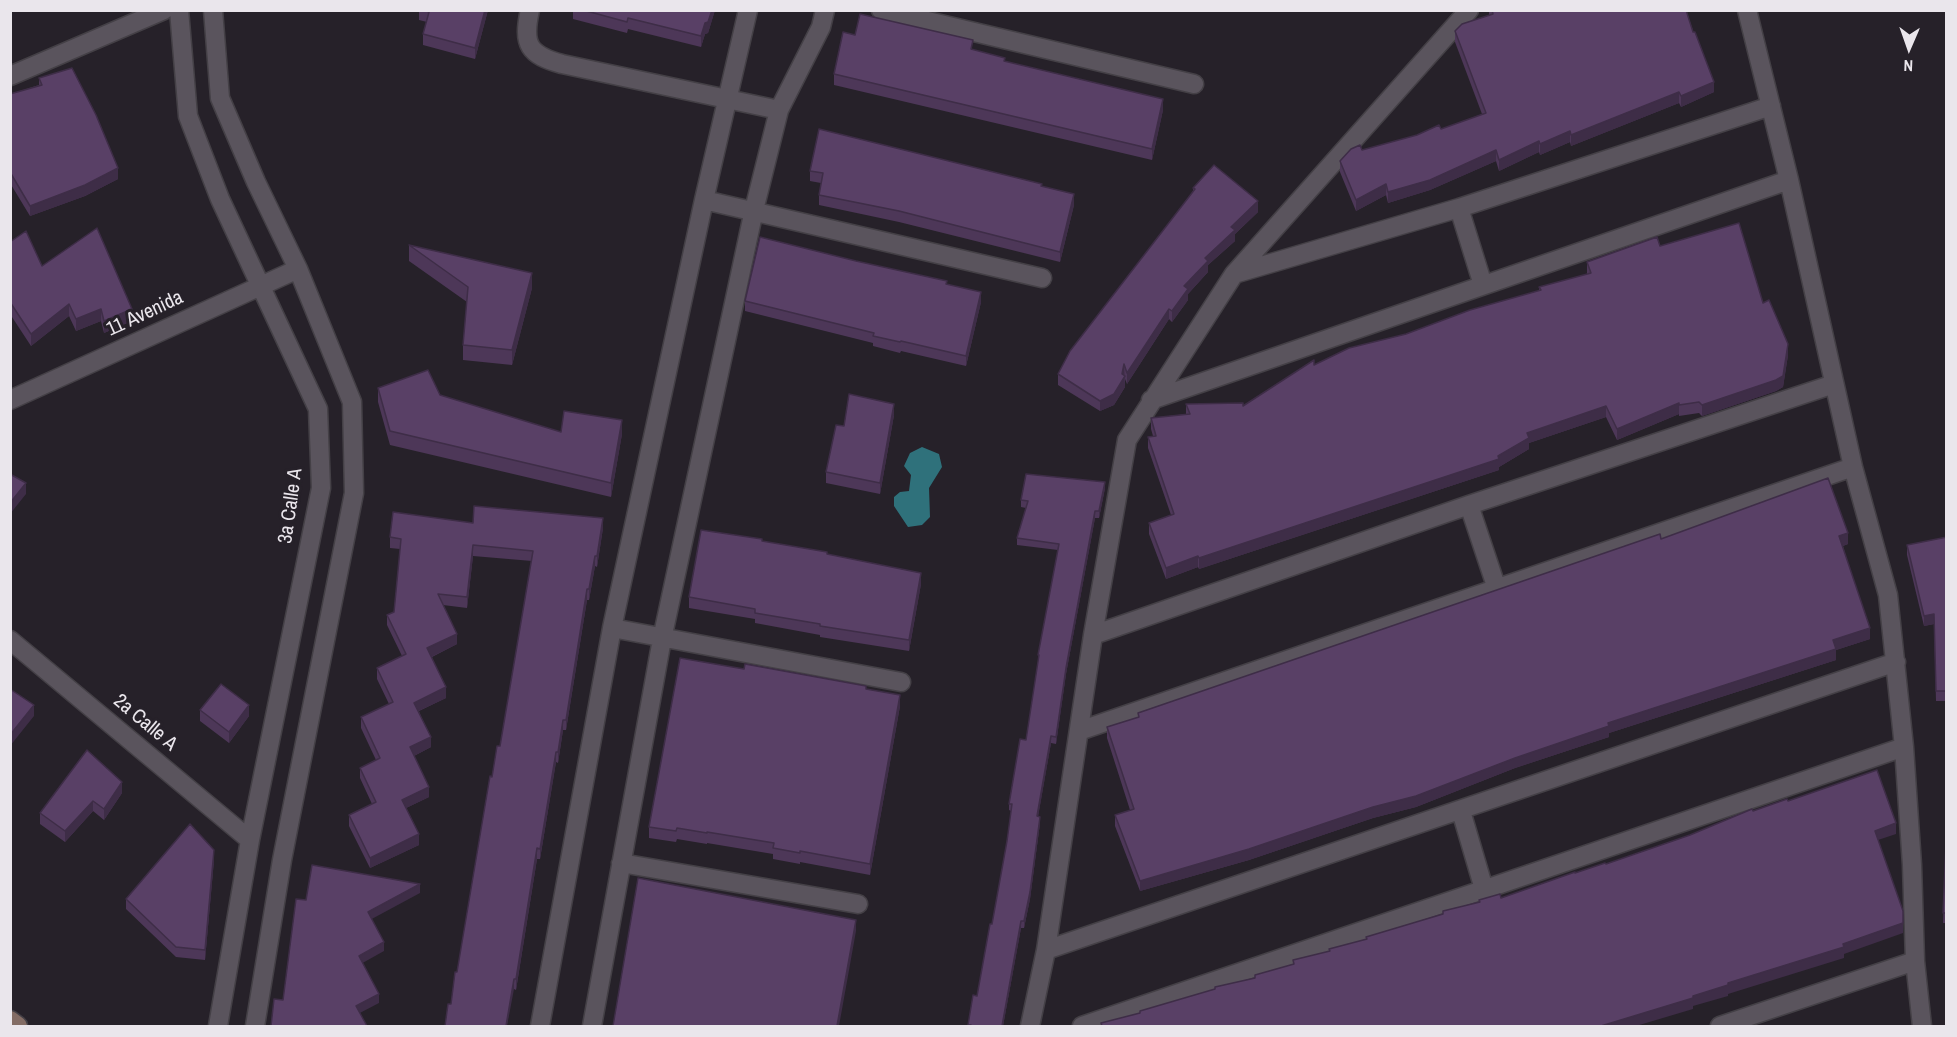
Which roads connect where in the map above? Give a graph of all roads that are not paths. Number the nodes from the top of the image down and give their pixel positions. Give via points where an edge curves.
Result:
1 (164, 10) edge
2 (178, 10) edge
3 (213, 10) edge
4 (530, 10) edge
5 (748, 10) edge
6 (825, 10) edge
7 (880, 10) edge
8 (1469, 10) edge
9 (1748, 10) edge
10 (10, 76) edge
11 (1194, 84) dead end
12 (727, 98) junction
13 (1771, 106) junction
14 (779, 110) junction
15 (1790, 180) junction
16 (704, 200) junction
17 (1459, 208) junction
18 (754, 210) junction
19 (298, 269) junction
20 (1234, 274) junction
21 (1042, 278) dead end
22 (1483, 285) junction
23 (260, 286) junction
24 (1834, 384) junction
25 (10, 400) edge
26 (1151, 400) junction
27 (1853, 467) junction
28 (1469, 505) junction
29 (1497, 589) junction
30 (612, 628) junction
31 (1093, 635) junction
32 (662, 639) junction
33 (10, 640) edge
34 (1896, 662) junction
35 (901, 682) dead end
36 (1079, 731) junction
37 (1904, 747) junction
38 (1461, 811) junction
39 (250, 840) junction
40 (621, 863) junction
41 (1484, 889) junction
42 (858, 903) dead end
43 (1046, 950) junction
44 (1915, 961) junction
45 (10, 1020) edge
46 (18, 1026) edge
47 (218, 1026) edge
48 (255, 1026) edge
49 (540, 1026) edge
50 (592, 1026) edge
51 (1030, 1026) edge
52 (1082, 1026) edge
53 (1720, 1026) edge
54 (1922, 1026) edge

1 - 10 street
2 - 23 street, 3a Calle A via 188,116 220,200
3 - 19 street via 220,98
4 - 12 street via 527,40 532,52 540,57
5 - 12 street
6 - 14 street via 821,27
7 - 11 street
8 - 20 street
9 - 13 street
12 - 14 street
12 - 16 street
13 - 15 street
13 - 17 street
14 - 18 street
15 - 22 street
15 - 24 street
16 - 18 street
16 - 30 street
17 - 20 street
17 - 22 street
18 - 21 street
18 - 32 street
19 - 23 street, 11 Avenida
19 - 48 street via 352,402 354,493 282,860
20 - 26 street
22 - 26 street
23 - 25 street, 11 Avenida
23 - 39 street, 3a Calle A via 318,409 321,488
24 - 27 street
24 - 28 street
26 - 31 street via 1127,440
27 - 29 street
27 - 34 street via 1888,595
28 - 29 street
28 - 31 street
29 - 36 street
30 - 32 street
30 - 49 street
31 - 36 street
32 - 35 street
32 - 40 street
33 - 39 street, 2a Calle A
34 - 37 street
34 - 38 street
36 - 43 street
37 - 41 street
37 - 44 street
38 - 41 street
38 - 43 street
39 - 47 street, 3a Calle A
40 - 42 street
40 - 50 street
41 - 52 street
43 - 51 street
44 - 53 street
44 - 54 street
45 - 46 street

